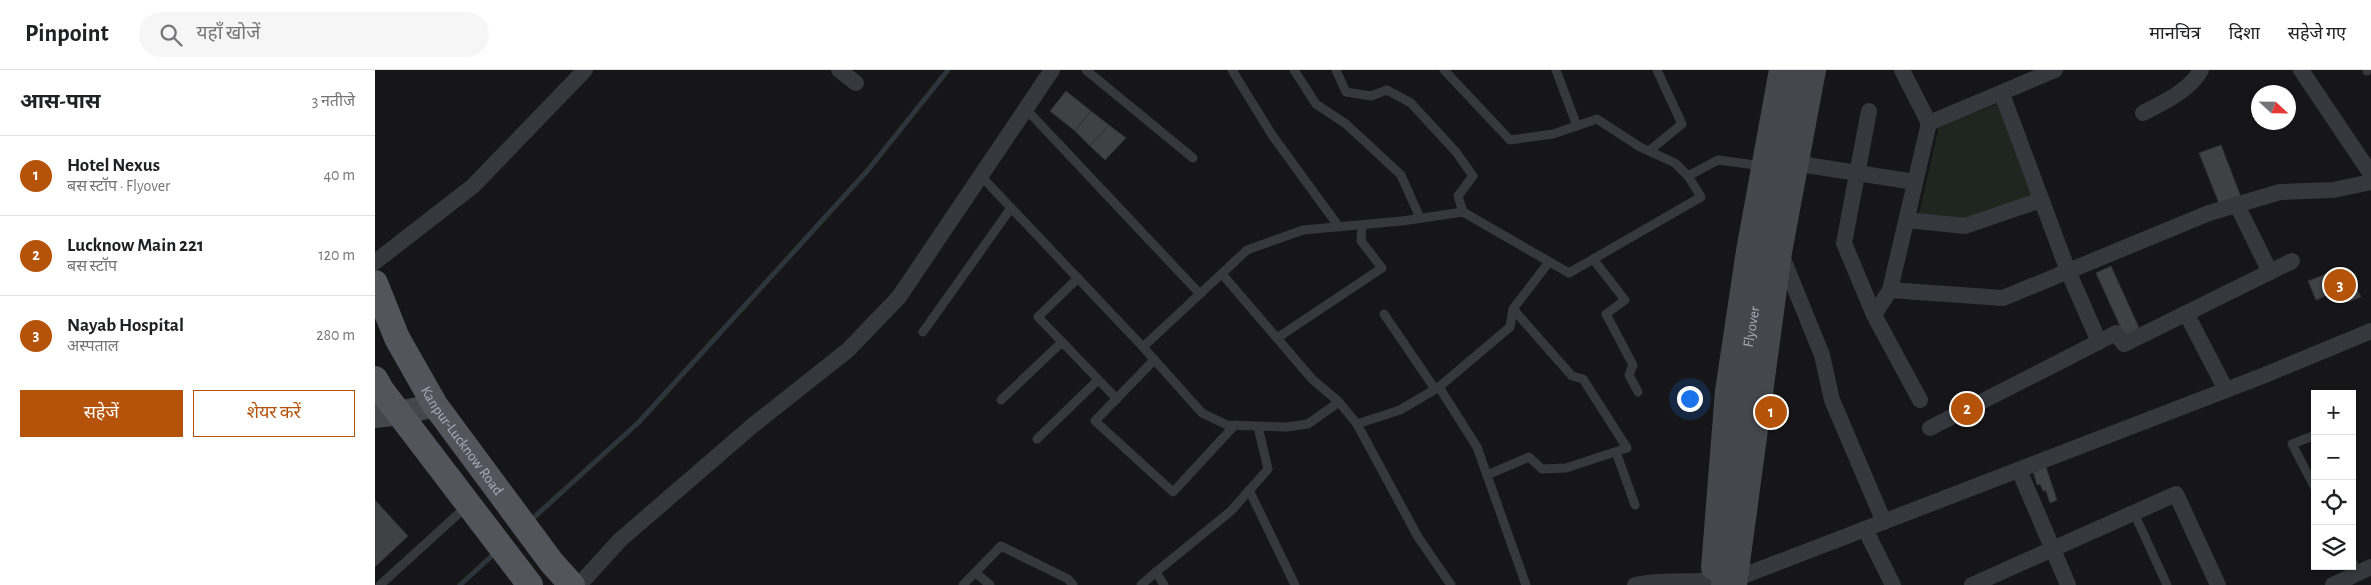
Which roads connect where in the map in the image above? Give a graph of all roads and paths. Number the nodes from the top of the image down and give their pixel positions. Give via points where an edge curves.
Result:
1 (585, 70) edge
2 (839, 70) edge
3 (1052, 70) edge
4 (1086, 70) edge
5 (1233, 70) edge
6 (1294, 70) edge
7 (1336, 70) edge
8 (1444, 70) edge
9 (1556, 70) edge
10 (1657, 70) edge
11 (1781, 70) edge
12 (1796, 70) edge
13 (1813, 70) edge
14 (2055, 70) edge
15 (2201, 70) edge
16 (2301, 70) edge
17 (1904, 71) edge
18 (856, 83) dead end
19 (2001, 94) junction
20 (1025, 108) junction
21 (1869, 111) dead end
22 (2143, 113) dead end
23 (1929, 123) junction
24 (1577, 126) junction
25 (1649, 151) junction
26 (1193, 158) dead end
27 (1796, 162) junction
28 (1763, 166) junction
29 (1857, 172) junction
30 (2371, 174) edge
31 (980, 175) junction
32 (1688, 176) junction
33 (1915, 182) junction
34 (2371, 182) edge
35 (2041, 200) junction
36 (2237, 205) junction
37 (1011, 208) junction
38 (1463, 212) junction
39 (1420, 218) junction
40 (1907, 220) junction
41 (1362, 225) junction
42 (1339, 227) junction
43 (1780, 252) junction
44 (1593, 259) junction
45 (2292, 261) dead end
46 (375, 262) edge
47 (1549, 262) junction
48 (2068, 271) junction
49 (2270, 272) junction
50 (1222, 274) junction
51 (1078, 278) junction
52 (375, 283) edge
53 (1890, 290) junction
54 (1200, 294) junction
55 (1513, 309) junction
56 (2187, 313) junction
57 (1384, 314) dead end
58 (1874, 314) junction
59 (2371, 331) edge
60 (923, 332) dead end
61 (1277, 338) junction
62 (1062, 342) junction
63 (2099, 342) junction
64 (1143, 347) junction
65 (1154, 360) junction
66 (375, 379) edge
67 (1099, 380) junction
68 (1437, 388) junction
69 (2225, 390) junction
70 (1637, 392) dead end
71 (1117, 399) junction
72 (1001, 400) dead end
73 (1920, 400) dead end
74 (1339, 402) junction
75 (435, 406) junction
76 (387, 415) edge
77 (1357, 424) junction
78 (1235, 426) junction
79 (1258, 427) junction
80 (1929, 428) dead end
81 (2311, 437) edge
82 (1037, 439) dead end
83 (1616, 452) junction
84 (2019, 470) junction
85 (1487, 475) junction
86 (2311, 480) edge
87 (1249, 490) junction
88 (469, 504) junction
89 (1635, 505) dead end
90 (2134, 513) junction
91 (1884, 522) junction
92 (1865, 529) junction
93 (2053, 549) junction
94 (2361, 567) edge
95 (1156, 572) junction
96 (976, 573) junction
97 (1761, 578) edge
98 (2001, 579) edge
99 (1723, 583) edge
100 (529, 584) edge
101 (380, 585) edge
102 (572, 585) edge
103 (579, 585) edge
104 (963, 585) edge
105 (990, 585) edge
106 (1073, 585) edge
107 (1141, 585) edge
108 (1164, 585) edge
109 (1295, 585) edge
110 (1451, 585) edge
111 (1526, 585) edge
112 (1635, 585) edge
113 (1893, 585) edge
114 (1971, 585) edge
115 (2068, 585) edge
116 (2167, 585) edge
117 (2218, 585) edge
118 (2333, 585) edge

1 - 46 street via 473,186
2 - 18 street
3 - 20 street
4 - 26 lane
5 - 42 lane via 1271,135
6 - 39 lane via 1316,104 1347,124 1401,175
7 - 38 lane via 1346,92 1371,96 1387,90 1411,103 1457,152 1473,176 1458,196
8 - 24 lane via 1510,140 1553,134
9 - 24 lane
10 - 25 lane via 1682,124
11 - 28 main road
12 - 99 main road, Flyover, bridge via 1740,391
13 - 27 main road
14 - 19 street
15 - 22 street via 2197,78 2173,97
16 - 30 street
17 - 23 street
19 - 23 street
19 - 35 street
20 - 31 street
20 - 54 lane
21 - 29 street
23 - 33 street
24 - 25 lane via 1597,119
25 - 32 lane via 1675,163
27 - 28 street via 1774,162
27 - 29 street
27 - 43 main road
28 - 32 lane via 1719,160
28 - 99 main road via 1727,391
29 - 33 street
29 - 58 street via 1844,244
31 - 37 lane
31 - 103 street via 899,297 848,350 752,426 620,540
32 - 44 lane via 1701,197
33 - 40 street
34 - 36 street via 2333,190 2280,192
35 - 40 street via 1965,226
35 - 48 street
36 - 48 street via 2209,213
36 - 49 street
37 - 51 lane
37 - 60 lane
38 - 39 lane
38 - 47 lane
39 - 41 lane
40 - 53 street
41 - 42 lane
41 - 61 lane via 1361,241 1382,268
42 - 50 lane via 1303,230 1247,250
43 - 91 street via 1822,355 1832,400
43 - 99 main road
44 - 47 lane via 1569,273
44 - 70 lane via 1625,300 1606,314 1633,366 1629,374
45 - 49 street
47 - 55 lane
48 - 53 street via 2003,298
48 - 63 street
49 - 56 street
50 - 54 lane
50 - 61 lane
51 - 62 lane via 1038,317
51 - 64 lane
52 - 75 main road, Kanpur-Lucknow Road via 397,338
53 - 58 street
54 - 64 lane
55 - 68 lane via 1510,326
55 - 83 lane via 1572,376 1583,379 1627,448
56 - 63 street via 2124,344 2116,333
56 - 69 street
57 - 68 lane
58 - 73 street
59 - 69 street
61 - 74 lane via 1312,379
62 - 67 lane
62 - 72 lane
63 - 80 street
64 - 65 lane
65 - 71 lane
65 - 78 lane via 1202,413
66 - 76 main road
67 - 71 lane
67 - 82 lane
68 - 77 lane via 1400,410
68 - 85 lane via 1477,448
69 - 84 street
71 - 78 lane via 1095,421 1173,492
74 - 77 lane
74 - 79 lane via 1308,424
75 - 76 main road
75 - 102 main road, Kanpur-Lucknow Road via 552,563
76 - 88 main road
77 - 110 lane via 1418,538
78 - 79 lane
79 - 87 lane via 1268,469
81 - 86 lane via 2292,444
83 - 85 lane via 1566,468 1542,469 1529,458
83 - 89 lane
84 - 91 street
84 - 93 street
85 - 111 lane
87 - 95 lane via 1231,511
87 - 109 lane
88 - 100 main road
88 - 101 lane
90 - 93 street
90 - 116 lane
90 - 117 street via 2176,494
91 - 92 street
92 - 97 street
92 - 113 street
93 - 98 street
93 - 115 street
94 - 118 street
95 - 107 lane
95 - 108 lane
96 - 104 lane
96 - 105 lane
96 - 106 lane via 1001,546 1068,579
97 - 99 street
98 - 114 street
99 - 112 street via 1656,580

